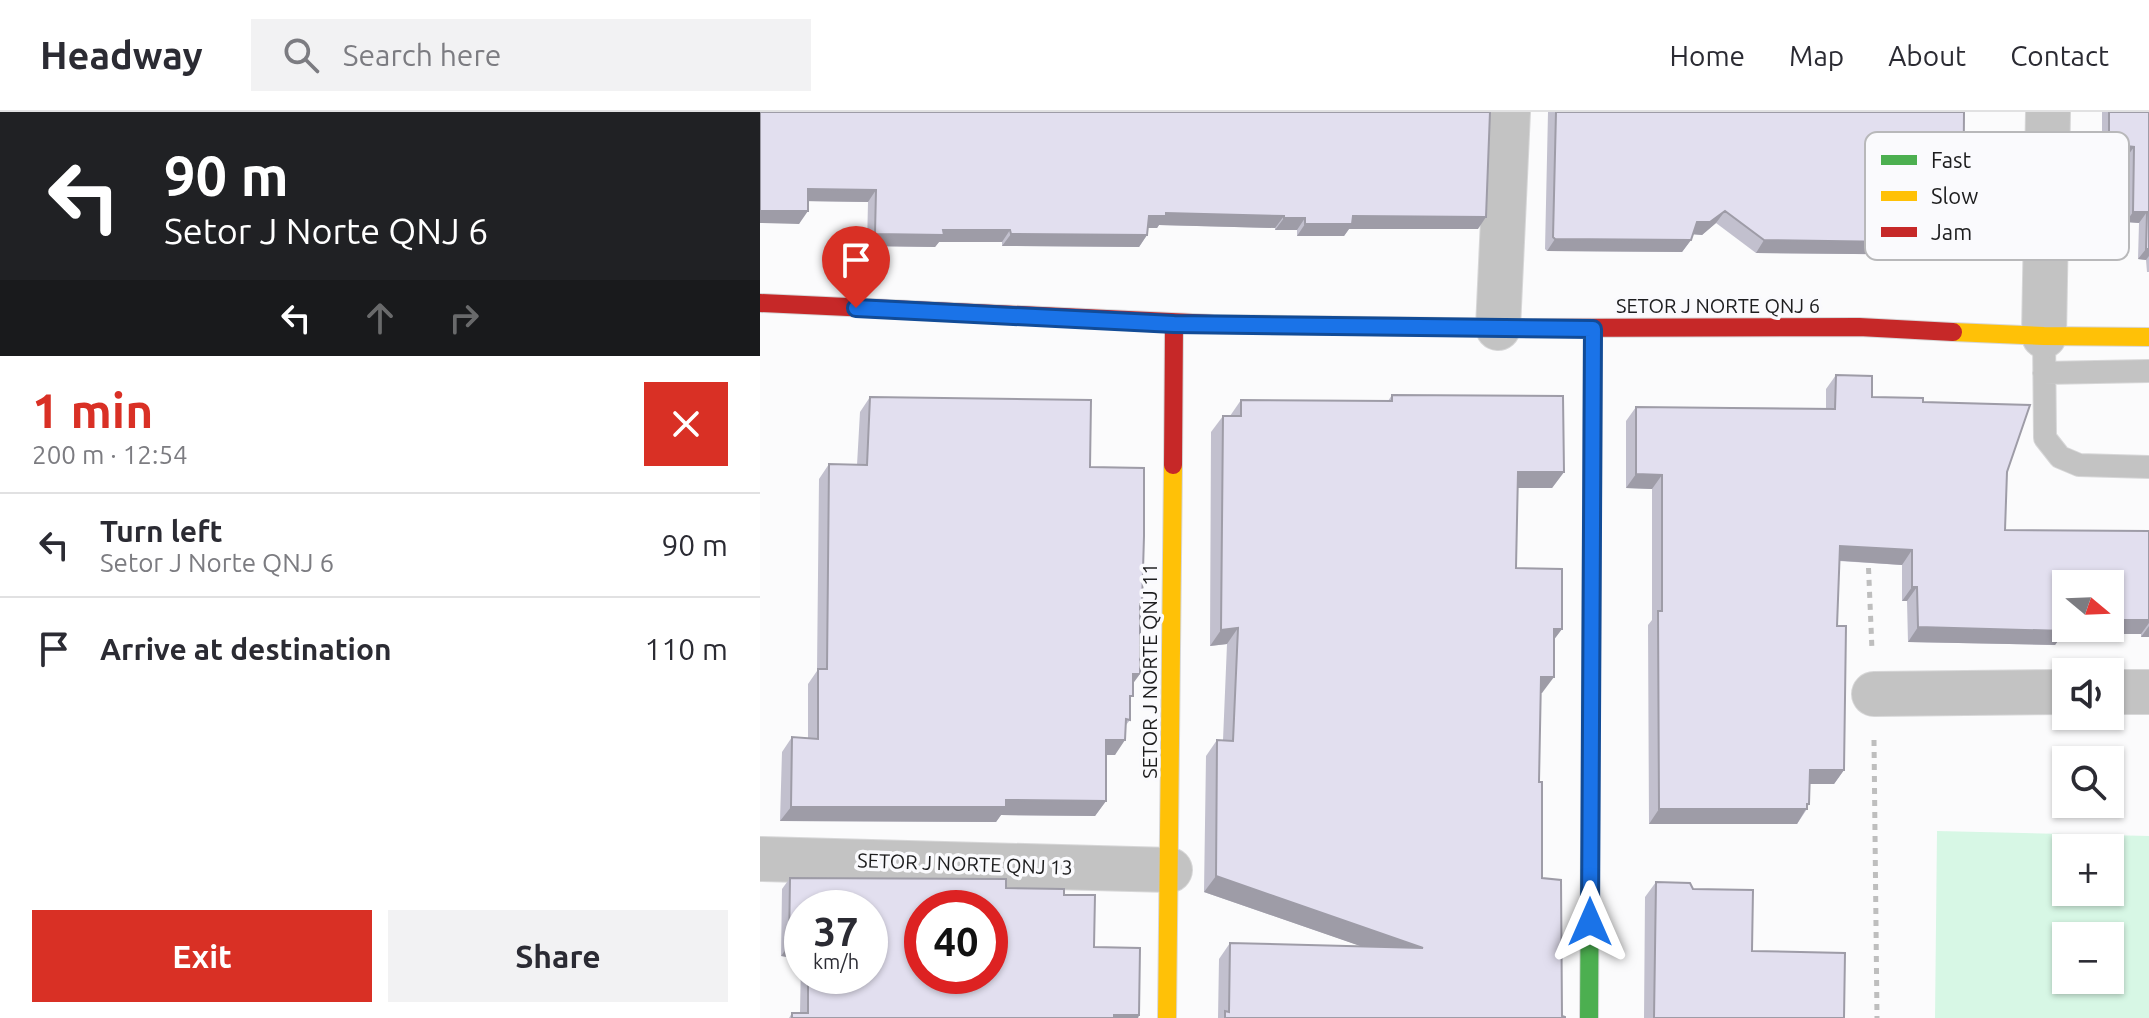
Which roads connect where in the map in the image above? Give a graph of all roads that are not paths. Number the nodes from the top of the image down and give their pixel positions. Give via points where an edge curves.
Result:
1 (1508, 112) edge
2 (2048, 112) edge
3 (2048, 132) edge
4 (2046, 260) edge
5 (760, 303) edge
6 (1174, 324) junction
7 (1498, 328) junction
8 (1593, 329) junction
9 (2149, 337) edge
10 (2044, 355) junction
11 (2149, 371) edge
12 (2149, 467) edge
13 (2052, 692) edge
14 (2124, 692) edge
15 (2149, 692) edge
16 (1874, 694) dead end
17 (760, 859) edge
18 (1170, 870) junction
19 (1167, 1018) edge
20 (1589, 1018) edge

1 - 7 street
2 - 3 street
4 - 10 street
5 - 6 main road, SETOR J NORTE QNJ 6
6 - 7 main road, SETOR J NORTE QNJ 6
6 - 18 main road, SETOR J NORTE QNJ 11
7 - 8 main road, SETOR J NORTE QNJ 6
8 - 10 main road, SETOR J NORTE QNJ 6 via 1859,327
8 - 20 main road
9 - 10 main road, SETOR J NORTE QNJ 6
10 - 11 lane
10 - 12 lane via 2045,438 2060,457 2079,465
13 - 16 street
14 - 15 street
17 - 18 street, SETOR J NORTE QNJ 13
18 - 19 main road, SETOR J NORTE QNJ 11

